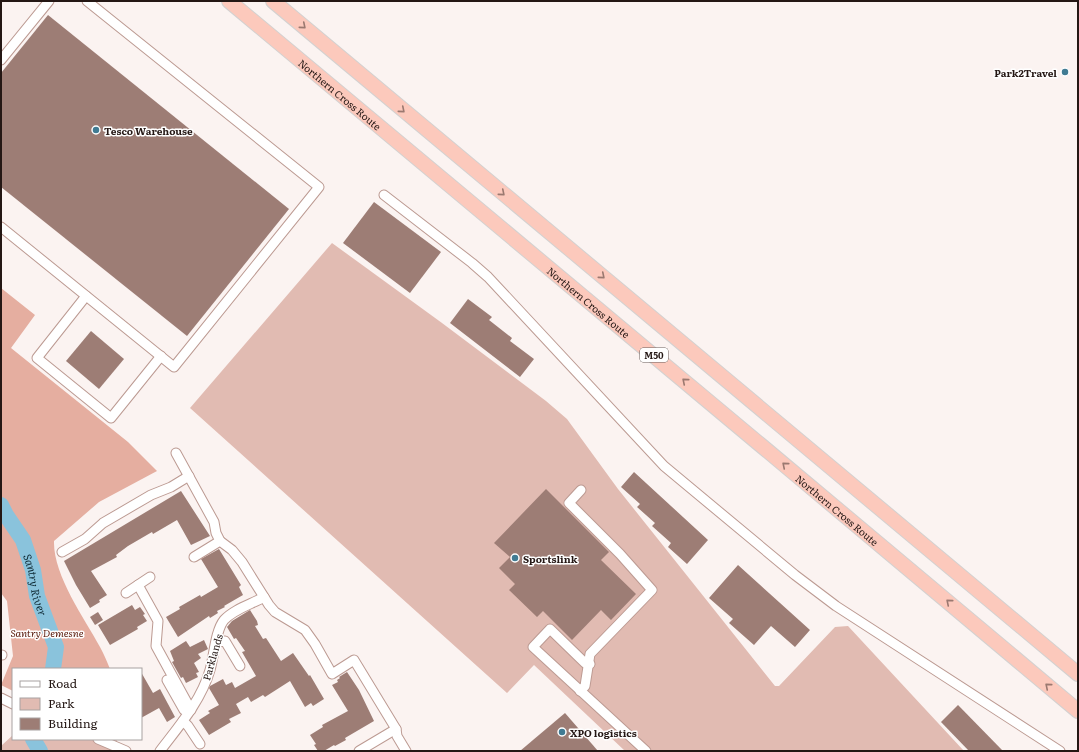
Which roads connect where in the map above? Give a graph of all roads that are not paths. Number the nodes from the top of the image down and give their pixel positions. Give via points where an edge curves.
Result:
1 (49, 1) edge
2 (87, 1) edge
3 (229, 1) edge
4 (273, 1) edge
5 (1, 60) edge
6 (384, 195) dead end
7 (1, 227) edge
8 (86, 296) junction
9 (161, 356) junction
10 (176, 453) dead end
11 (189, 476) junction
12 (581, 490) dead end
13 (220, 541) junction
14 (62, 552) dead end
15 (194, 557) dead end
16 (150, 577) dead end
17 (138, 585) junction
18 (126, 593) dead end
19 (264, 597) junction
20 (217, 642) junction
21 (590, 664) junction
22 (240, 666) dead end
23 (1078, 674) edge
24 (167, 680) dead end
25 (580, 691) junction
26 (1, 698) edge
27 (12, 704) edge
28 (1078, 711) edge
29 (187, 715) junction
30 (396, 729) junction
31 (100, 740) edge
32 (200, 744) dead end
33 (126, 751) edge
34 (160, 751) edge
35 (359, 751) edge
36 (406, 751) edge
37 (646, 751) edge
38 (1060, 751) edge

1 - 5 street
2 - 9 street via 319,187 174,367
28 -> 3 highway, Northern Cross Route / M50
4 -> 23 highway, M50
6 - 38 street via 488,277 664,466 795,575 836,606
7 - 8 street
8 - 9 street
8 - 9 street via 37,358 111,418
10 - 11 street
11 - 13 street via 214,522
11 - 14 street via 151,495
12 - 21 street via 569,503 652,590 590,654
13 - 15 street
13 - 19 street via 242,562
16 - 17 street
17 - 18 street
17 - 29 street via 158,621 156,646
19 - 20 street, Parklands via 224,620
19 - 30 street via 275,612 305,630 332,674 354,660
20 - 22 street via 225,641
20 - 29 street, Parklands via 210,670
21 - 25 street via 585,686
21 - 25 street via 585,663 550,628 533,647
24 - 29 street
25 - 37 street
26 - 27 street
29 - 32 street via 188,726
29 - 34 street, Parklands
30 - 35 street
30 - 36 street
31 - 33 street

